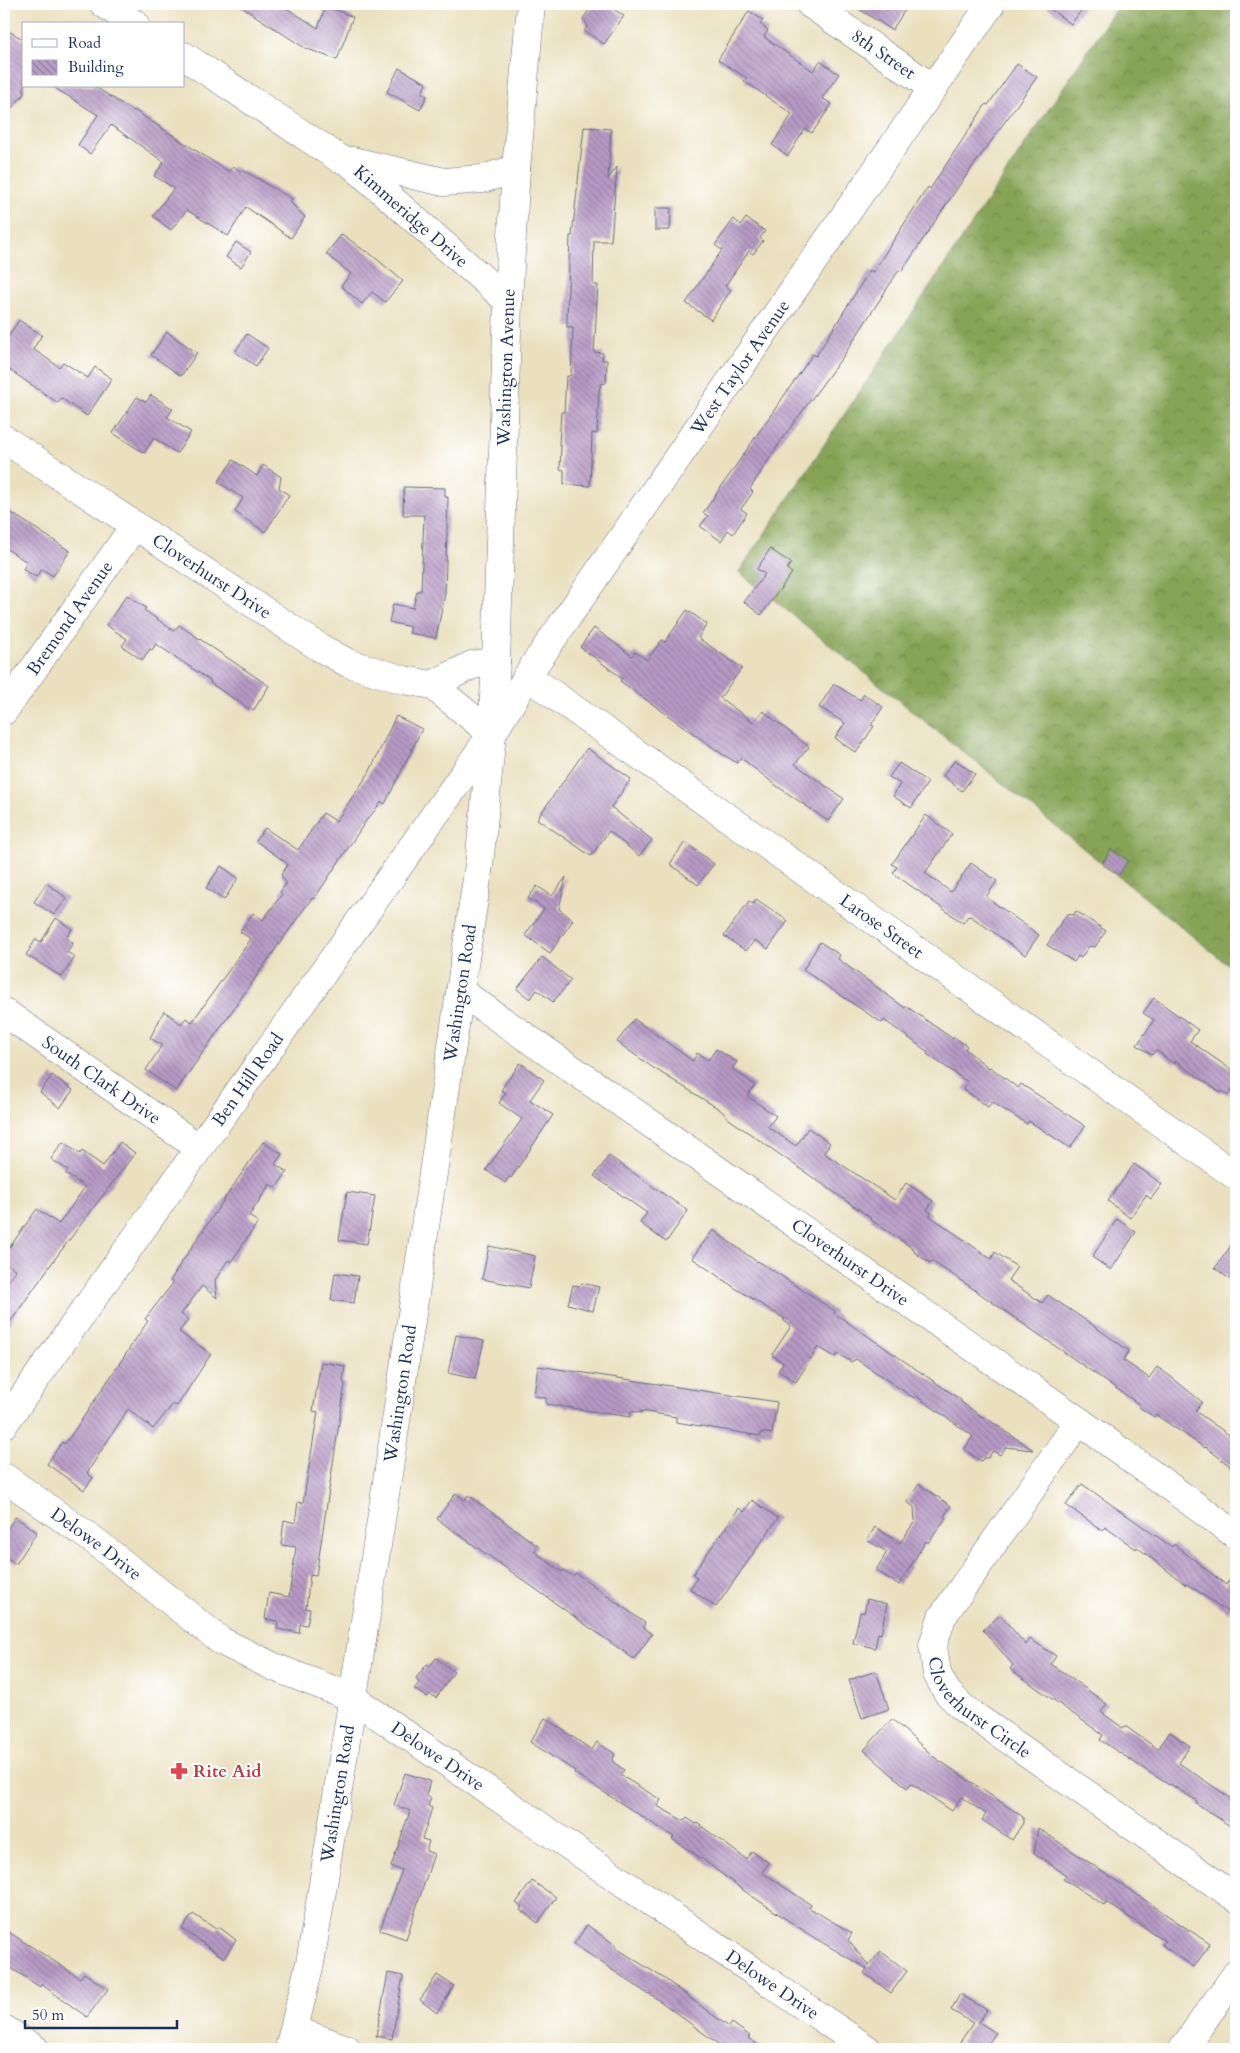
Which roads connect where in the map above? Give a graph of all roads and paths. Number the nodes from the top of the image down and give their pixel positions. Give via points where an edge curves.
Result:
1 (104, 4) edge
2 (531, 4) edge
3 (810, 4) edge
4 (991, 4) edge
5 (132, 22) edge
6 (185, 57) edge
7 (933, 88) junction
8 (348, 160) junction
9 (516, 169) junction
10 (508, 302) junction
11 (4, 439) edge
12 (135, 525) junction
13 (496, 662) junction
14 (528, 676) junction
15 (432, 685) junction
16 (4, 711) edge
17 (492, 734) junction
18 (461, 992) junction
19 (4, 1012) edge
20 (199, 1148) junction
21 (1236, 1176) edge
22 (1079, 1421) junction
23 (4, 1424) edge
24 (4, 1477) edge
25 (1236, 1535) edge
26 (351, 1697) junction
27 (1236, 1898) edge
28 (1236, 1974) edge
29 (4, 2030) edge
30 (291, 2040) edge
31 (35, 2049) edge
32 (347, 2049) edge
33 (867, 2049) edge
34 (1183, 2049) edge

1 - 5 street
2 - 9 street, Washington Avenue
3 - 7 street, 8th Street
4 - 7 street, West Taylor Avenue
6 - 8 street, Kimmeridge Drive via 340,158
7 - 14 street, West Taylor Avenue
8 - 9 street via 444,182 482,179
8 - 10 street, Kimmeridge Drive
9 - 10 street, Washington Avenue
10 - 13 street, Washington Avenue
11 - 12 street, Cloverhurst Drive
12 - 15 street, Cloverhurst Drive via 348,663
12 - 16 street, Bremond Avenue
13 - 15 street via 472,665
13 - 17 street, Washington Avenue
14 - 17 street, West Taylor Avenue
14 - 21 street, Larose Street
15 - 17 street, Cloverhurst Drive
17 - 18 street, Washington Road via 479,864
17 - 20 street, Ben Hill Road
18 - 22 street, Cloverhurst Drive
18 - 26 street, Washington Road
19 - 20 street, South Clark Drive
20 - 23 street, Ben Hill Road
22 - 25 street, Cloverhurst Drive
22 - 27 street, Cloverhurst Circle via 942,1617 933,1645 937,1674 946,1692 963,1708
24 - 26 street, Delowe Drive via 96,1542 221,1640 274,1667
26 - 30 street, Washington Road via 310,1963
26 - 33 street, Delowe Drive
28 - 34 street
29 - 31 street
30 - 32 street

